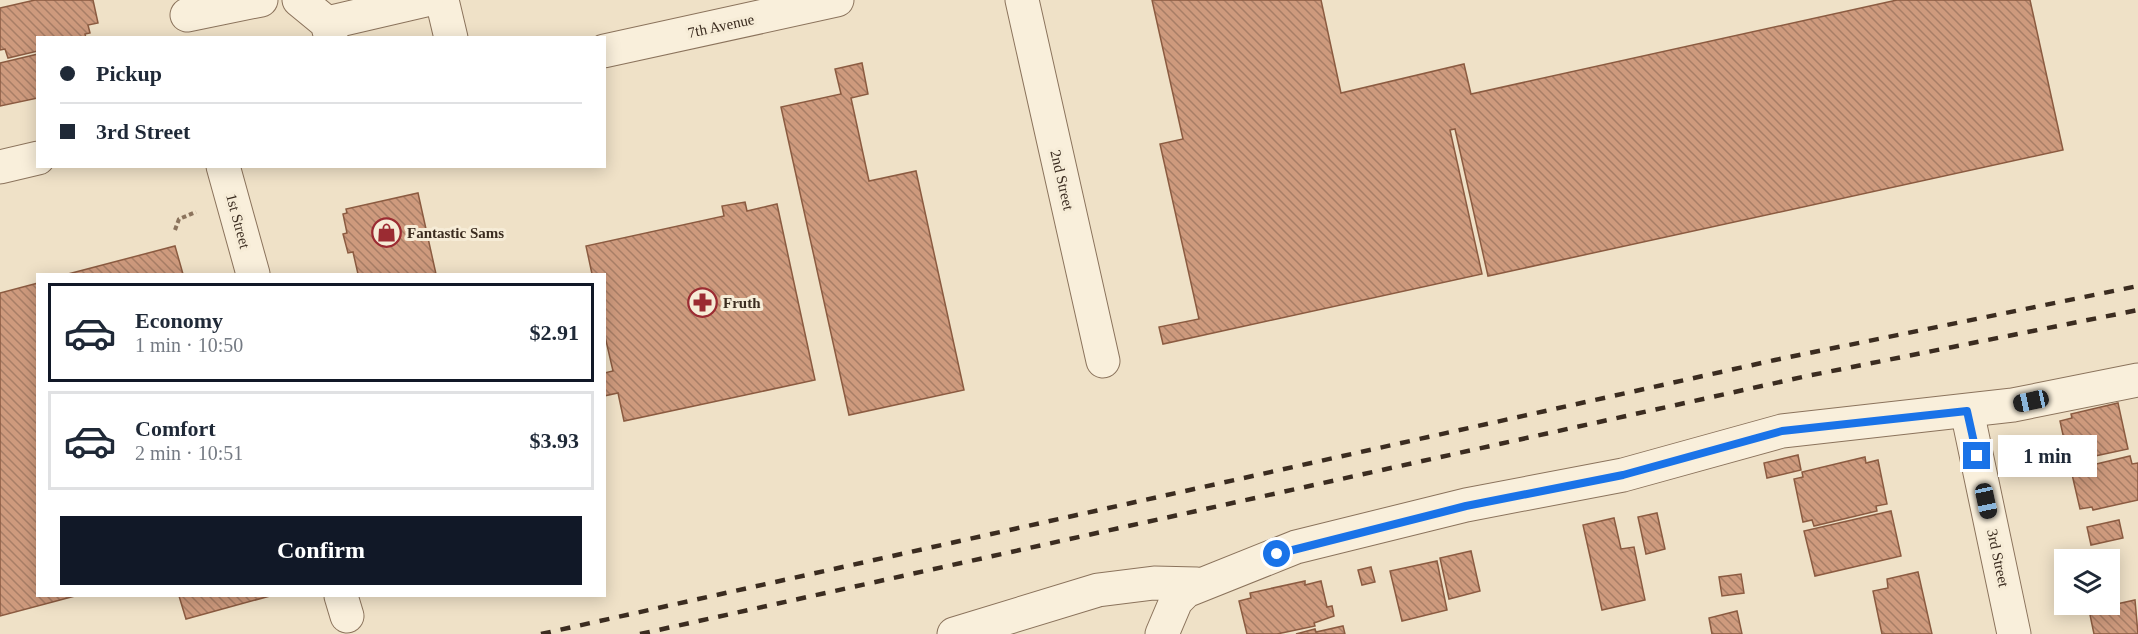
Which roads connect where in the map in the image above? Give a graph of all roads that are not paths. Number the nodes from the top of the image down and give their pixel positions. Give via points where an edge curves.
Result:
1 (261, 0) edge
2 (299, 0) edge
3 (426, 0) edge
4 (442, 0) edge
5 (837, 0) edge
6 (1022, 0) edge
7 (753, 9) edge
8 (188, 18) edge
9 (329, 30) edge
10 (451, 36) edge
11 (606, 50) edge
12 (36, 158) edge
13 (0, 166) edge
14 (224, 168) edge
15 (253, 273) edge
16 (1103, 361) dead end
17 (2138, 380) edge
18 (1967, 411) junction
19 (1197, 584) junction
20 (954, 634) edge
21 (1162, 634) edge
22 (2014, 634) edge

1 - 8 street
2 - 9 street
3 - 9 street
4 - 10 street
5 - 7 street, 7th Avenue
6 - 16 street, 2nd Street
7 - 11 street, 7th Avenue
12 - 13 street
14 - 15 street, 1st Street
17 - 18 street
18 - 19 street via 1782,431 1623,475 1466,506 1296,547
18 - 22 street, 3rd Street
19 - 20 street via 1154,583 1098,590
19 - 21 street via 1176,601

